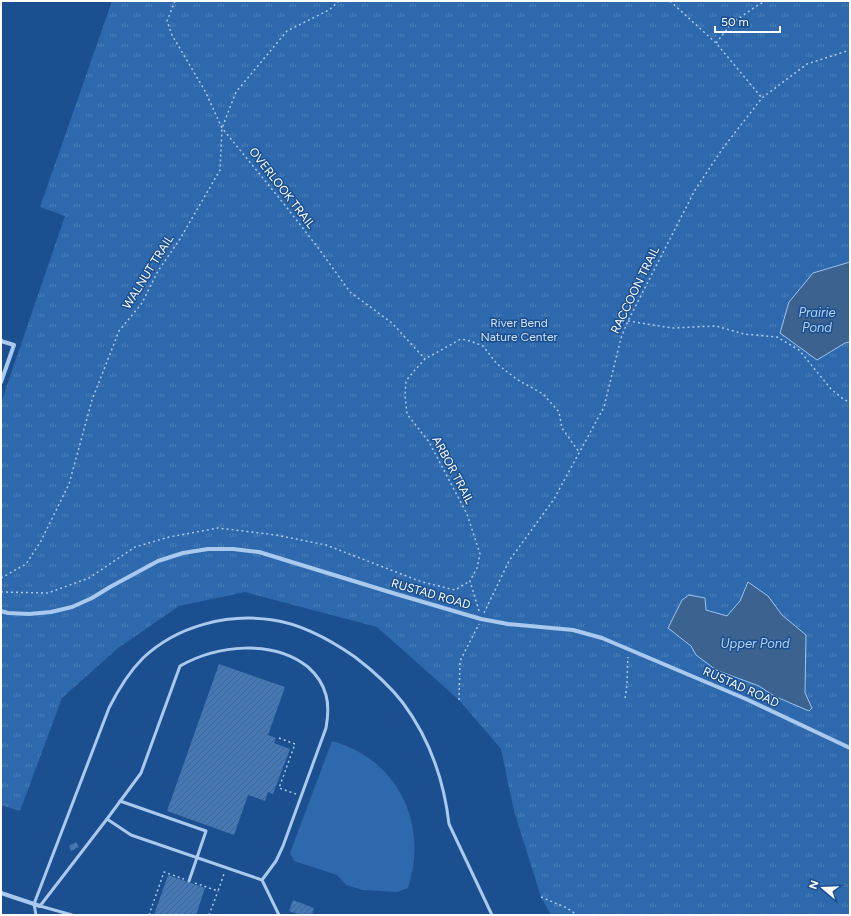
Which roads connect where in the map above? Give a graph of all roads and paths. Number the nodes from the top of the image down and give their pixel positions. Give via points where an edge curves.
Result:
1 (175, 1) edge
2 (339, 1) edge
3 (670, 1) edge
4 (766, 1) edge
5 (716, 43) junction
6 (850, 50) edge
7 (762, 98) junction
8 (222, 128) junction
9 (628, 321) junction
10 (1, 341) edge
11 (425, 360) junction
12 (1, 382) edge
13 (850, 403) edge
14 (580, 453) junction
15 (1, 578) edge
16 (470, 581) junction
17 (1, 592) edge
18 (1, 611) edge
19 (481, 619) junction
20 (629, 649) junction
21 (625, 698) dead end
22 (459, 700) dead end
23 (279, 738) dead end
24 (850, 748) edge
25 (302, 796) junction
26 (120, 801) junction
27 (107, 819) junction
28 (197, 858) junction
29 (189, 880) dead end
30 (262, 880) junction
31 (218, 891) dead end
32 (1, 893) edge
33 (541, 897) dead end
34 (34, 904) junction
35 (40, 906) junction
36 (36, 915) edge
37 (72, 915) edge
38 (208, 915) edge
39 (279, 915) edge
40 (492, 915) edge
41 (577, 915) edge

1 - 8 path, OVERLOOK TRAIL via 167,20 172,35 205,91
2 - 8 path, WALNUT TRAIL via 329,10 287,31 236,92
3 - 5 path
4 - 5 path via 732,23
5 - 7 path
6 - 7 path, RACCOON TRAIL via 807,64
7 - 9 path, RACCOON TRAIL via 722,148 696,190
8 - 11 path, OVERLOOK TRAIL via 319,249 350,292 392,324
8 - 15 path, WALNUT TRAIL via 220,170 180,239 158,271 142,303 119,331 92,400 68,484 41,541 26,564
9 - 13 path via 672,328 716,326 744,334 777,337 799,350 831,389
9 - 14 path, RACCOON TRAIL via 621,338 604,407
10 - 12 street via 14,345
11 - 14 path, ARBOR TRAIL via 461,339 483,346 497,364 543,394 559,412 562,428
11 - 16 path, ARBOR TRAIL via 406,381 407,414 429,442 467,514 480,554 477,568
14 - 19 path, RACCOON TRAIL via 554,499 509,561
16 - 17 path via 455,590 422,582 326,546 276,535 218,528 169,537 135,547 89,578 48,593
16 - 19 path
18 - 19 street, RUSTAD ROAD via 29,614 72,607 158,561 183,553 234,549 284,559
19 - 20 street, RUSTAD ROAD via 574,630
19 - 22 path, RACCOON TRAIL via 460,661
20 - 21 path
20 - 24 street, RUSTAD ROAD via 746,699
23 - 25 path via 295,744 279,788
25 - 26 lane via 326,728 328,705 323,686 311,670 293,657 270,649 243,648 209,654 180,666 141,773
25 - 30 lane via 276,861
26 - 27 lane
26 - 28 lane via 206,831
27 - 28 lane via 130,835
27 - 35 lane
28 - 29 lane
28 - 30 lane
30 - 39 lane
31 - 38 path
32 - 34 street
33 - 41 path
34 - 35 street
34 - 36 lane
34 - 40 lane via 109,708 123,684 143,658 166,641 196,627 234,618 287,623 331,642 363,663 403,702 428,745 441,783 449,824
35 - 37 lane

